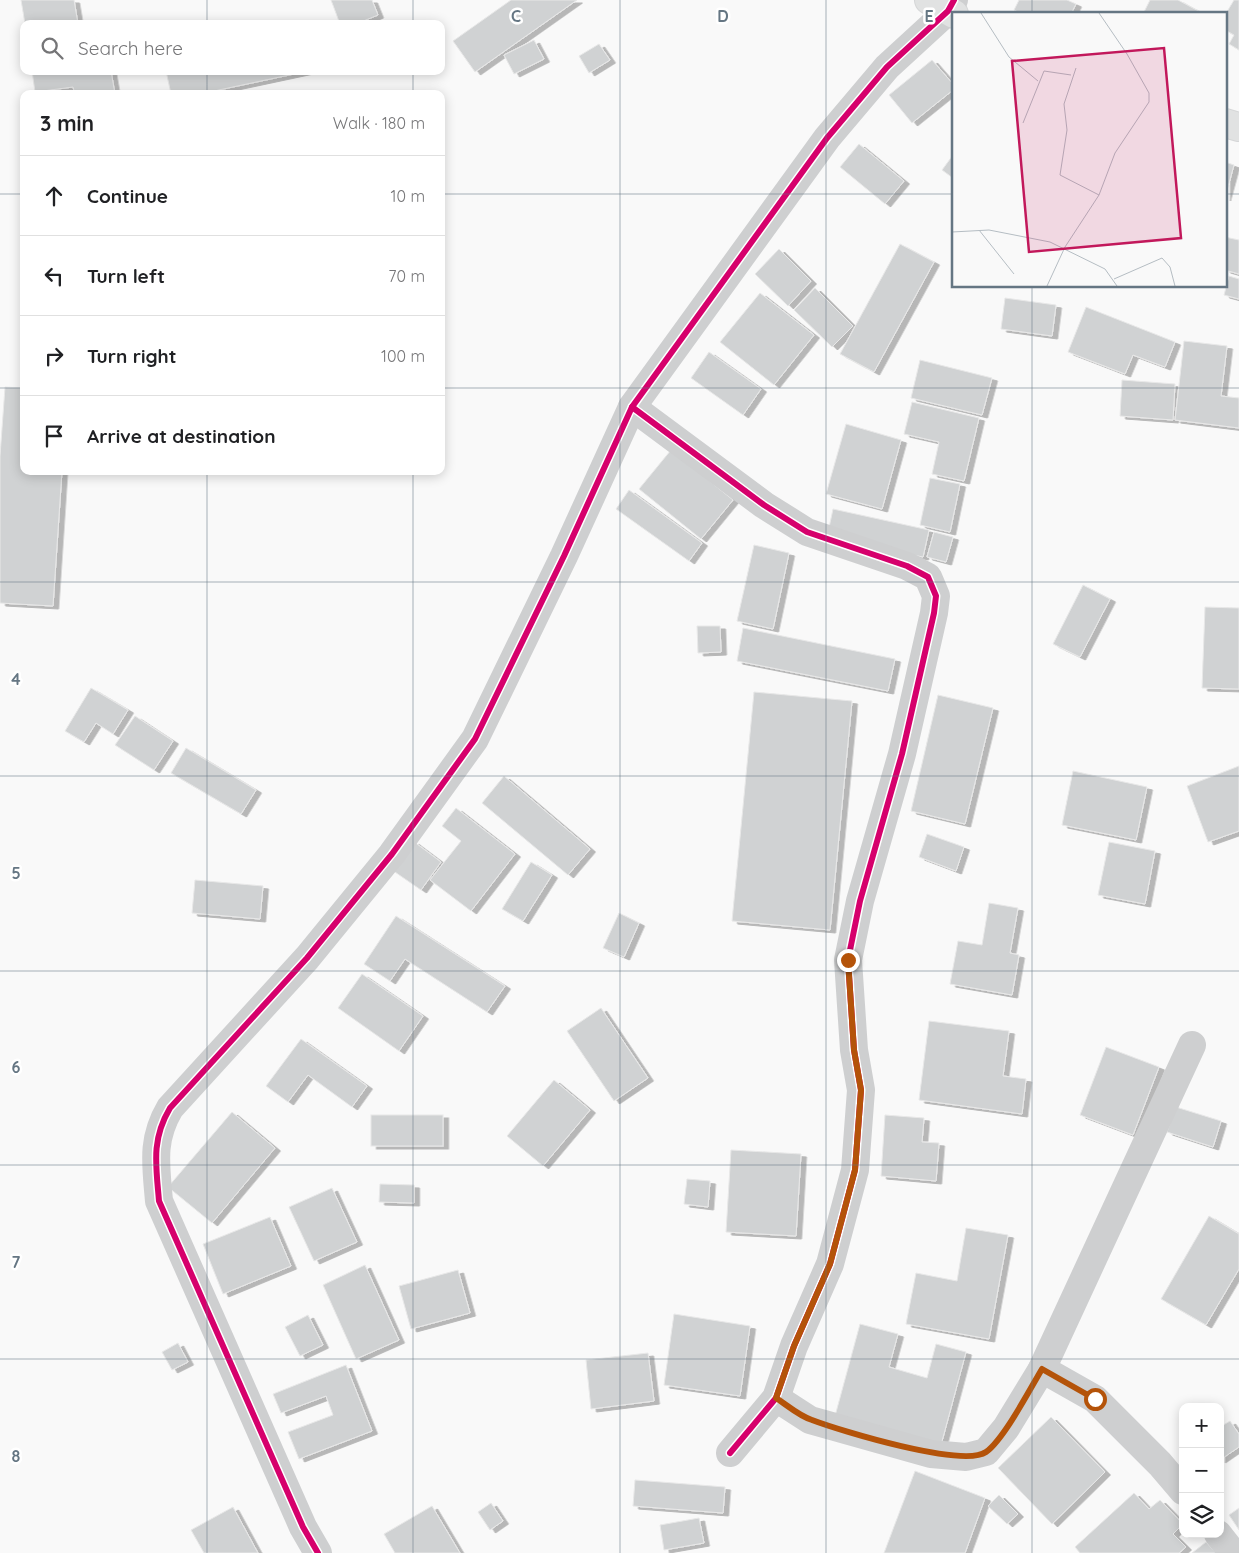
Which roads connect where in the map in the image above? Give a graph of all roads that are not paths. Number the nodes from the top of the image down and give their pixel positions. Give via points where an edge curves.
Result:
1 (946, 6) edge
2 (1226, 124) edge
3 (1239, 127) edge
4 (632, 407) junction
5 (1192, 1045) dead end
6 (1042, 1369) junction
7 (776, 1398) junction
8 (730, 1452) dead end
9 (1179, 1487) edge
10 (1221, 1538) edge
11 (318, 1553) edge
12 (1233, 1553) edge

1 - 4 street via 887,67 827,138
2 - 3 main road
4 - 7 street via 771,510 807,532 921,573 928,577 936,596 902,754 860,901 848,960 853,1040 861,1090 855,1170 830,1264 794,1346
4 - 11 street via 564,556 474,739 392,854 307,958 170,1108 160,1125 156,1156 159,1201 303,1527
5 - 6 street
6 - 7 street via 1006,1428 986,1452 966,1457 931,1454 810,1420
6 - 9 street via 1095,1399
7 - 8 street
10 - 12 street

